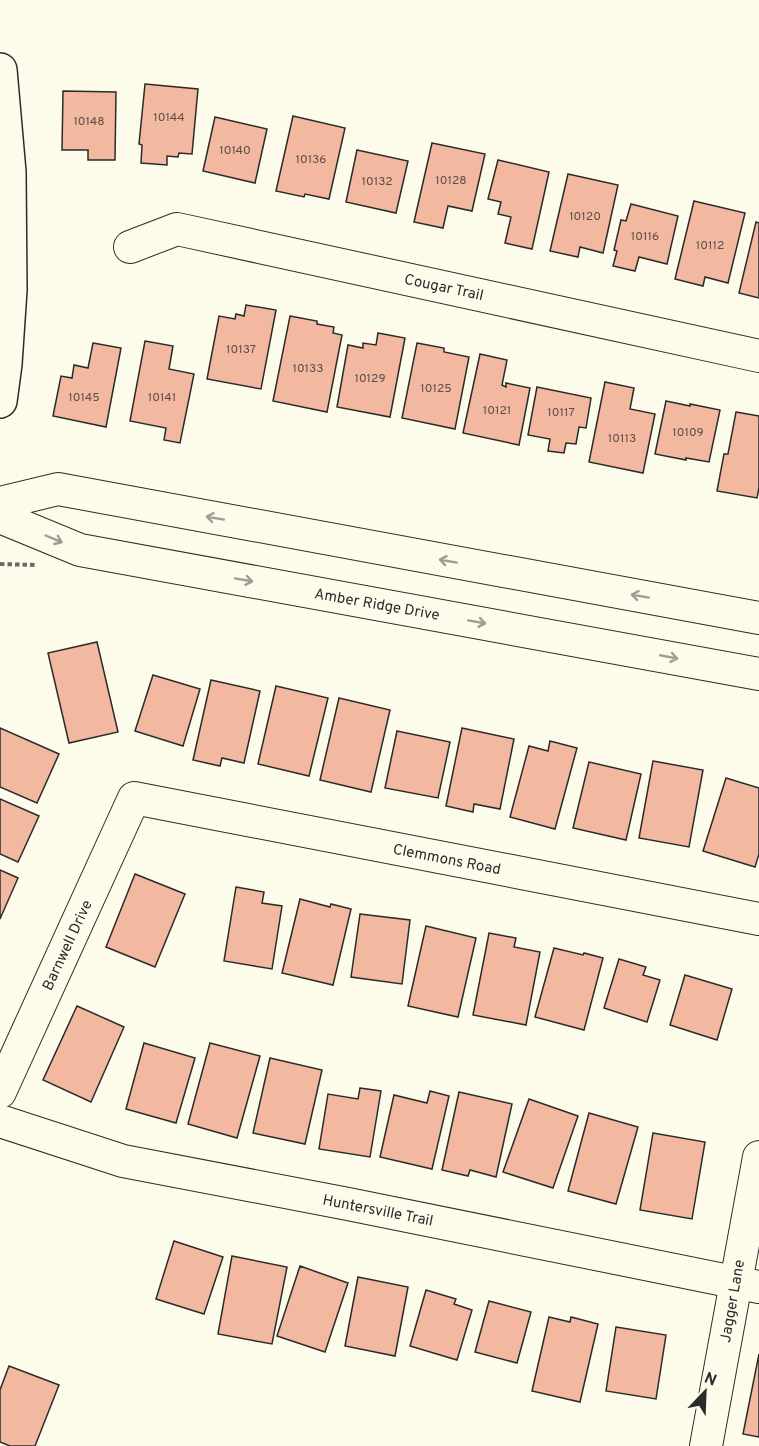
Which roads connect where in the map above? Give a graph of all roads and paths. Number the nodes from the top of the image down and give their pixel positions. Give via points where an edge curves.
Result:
1 (0, 70) edge
2 (130, 246) dead end
3 (759, 356) edge
4 (0, 401) edge
5 (0, 503) edge
6 (0, 517) edge
7 (759, 618) edge
8 (759, 674) edge
9 (134, 798) joint
10 (759, 919) edge
11 (0, 1092) edge
12 (0, 1121) edge
13 (759, 1156) edge
14 (747, 1285) edge
15 (706, 1446) edge

1 - 4 main road via 9,172 10,290
2 - 3 street, Cougar Trail via 177,230
7 -> 5 street via 58,489
6 -> 8 street, Amber Ridge Drive via 80,550
9 - 10 street, Clemmons Road
9 - 11 street, Barnwell Drive
12 - 14 street, Huntersville Trail via 123,1161
13 - 14 street, Jagger Lane
14 - 15 street, Jagger Lane

